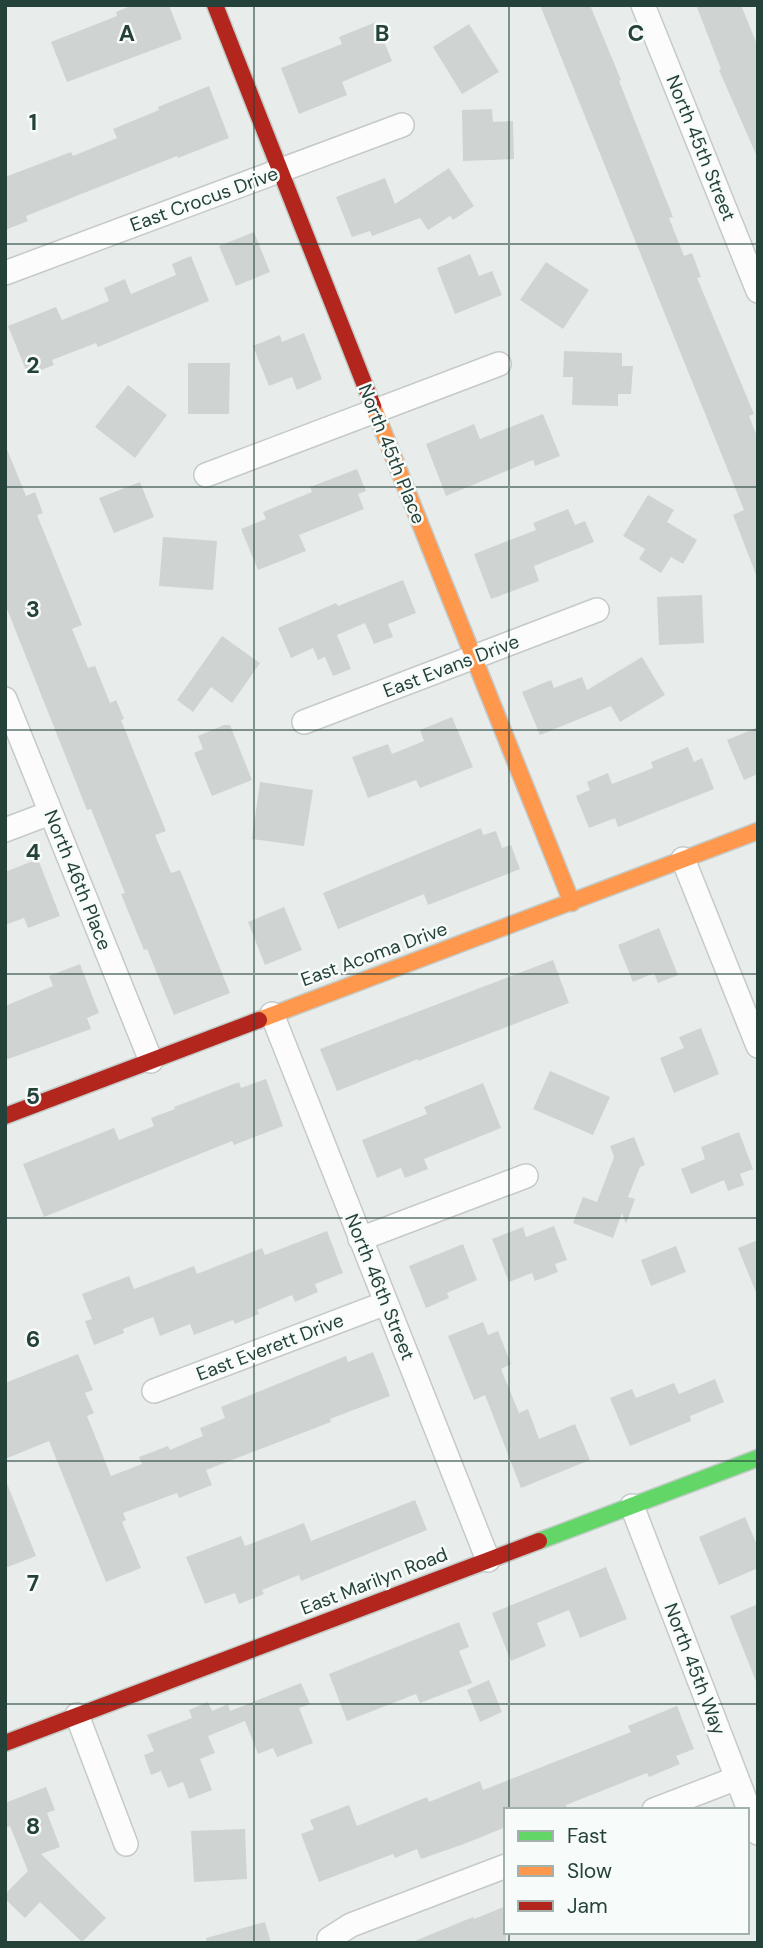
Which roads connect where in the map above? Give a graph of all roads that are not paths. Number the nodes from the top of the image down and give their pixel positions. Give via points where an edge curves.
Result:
1 (215, 5) edge
2 (643, 5) edge
3 (402, 125) dead end
4 (279, 172) junction
5 (5, 273) edge
6 (758, 291) edge
7 (499, 364) dead end
8 (375, 411) junction
9 (206, 475) dead end
10 (597, 610) dead end
11 (474, 657) junction
12 (5, 699) edge
13 (304, 722) dead end
14 (50, 813) junction
15 (5, 830) edge
16 (758, 831) edge
17 (683, 859) junction
18 (572, 903) junction
19 (272, 1014) junction
20 (758, 1046) edge
21 (151, 1061) junction
22 (5, 1116) edge
23 (526, 1176) dead end
24 (360, 1239) junction
25 (386, 1303) junction
26 (154, 1391) dead end
27 (758, 1458) edge
28 (632, 1506) junction
29 (488, 1560) junction
30 (77, 1716) junction
31 (5, 1743) edge
32 (737, 1778) junction
33 (659, 1808) edge
34 (748, 1808) edge
35 (749, 1809) edge
36 (758, 1833) edge
37 (126, 1844) dead end
38 (504, 1867) edge
39 (330, 1941) edge

1 - 4 street, North 45th Place
2 - 6 street, North 45th Street
3 - 4 street, East Crocus Drive
4 - 5 street, East Crocus Drive
4 - 8 street, North 45th Place
7 - 8 street
8 - 9 street
8 - 11 street, North 45th Place
10 - 11 street, East Evans Drive
11 - 13 street, East Evans Drive
11 - 18 street, North 45th Place
12 - 14 street, North 46th Place
14 - 15 street
14 - 21 street, North 46th Place
16 - 17 street, East Acoma Drive
17 - 18 street, East Acoma Drive
17 - 20 street
18 - 19 street, East Acoma Drive
19 - 21 street, East Acoma Drive
19 - 24 street, North 46th Street
21 - 22 street, East Acoma Drive
23 - 24 street
24 - 25 street, North 46th Street
25 - 26 street, East Everett Drive
25 - 29 street, North 46th Street
27 - 28 street, East Marilyn Road
28 - 29 street, East Marilyn Road
28 - 32 street, North 45th Way
29 - 30 street, East Marilyn Road
30 - 31 street, East Marilyn Road
30 - 37 street
32 - 33 street
32 - 34 street, North 45th Way
35 - 36 street, North 45th Way
38 - 39 street via 351,1925

